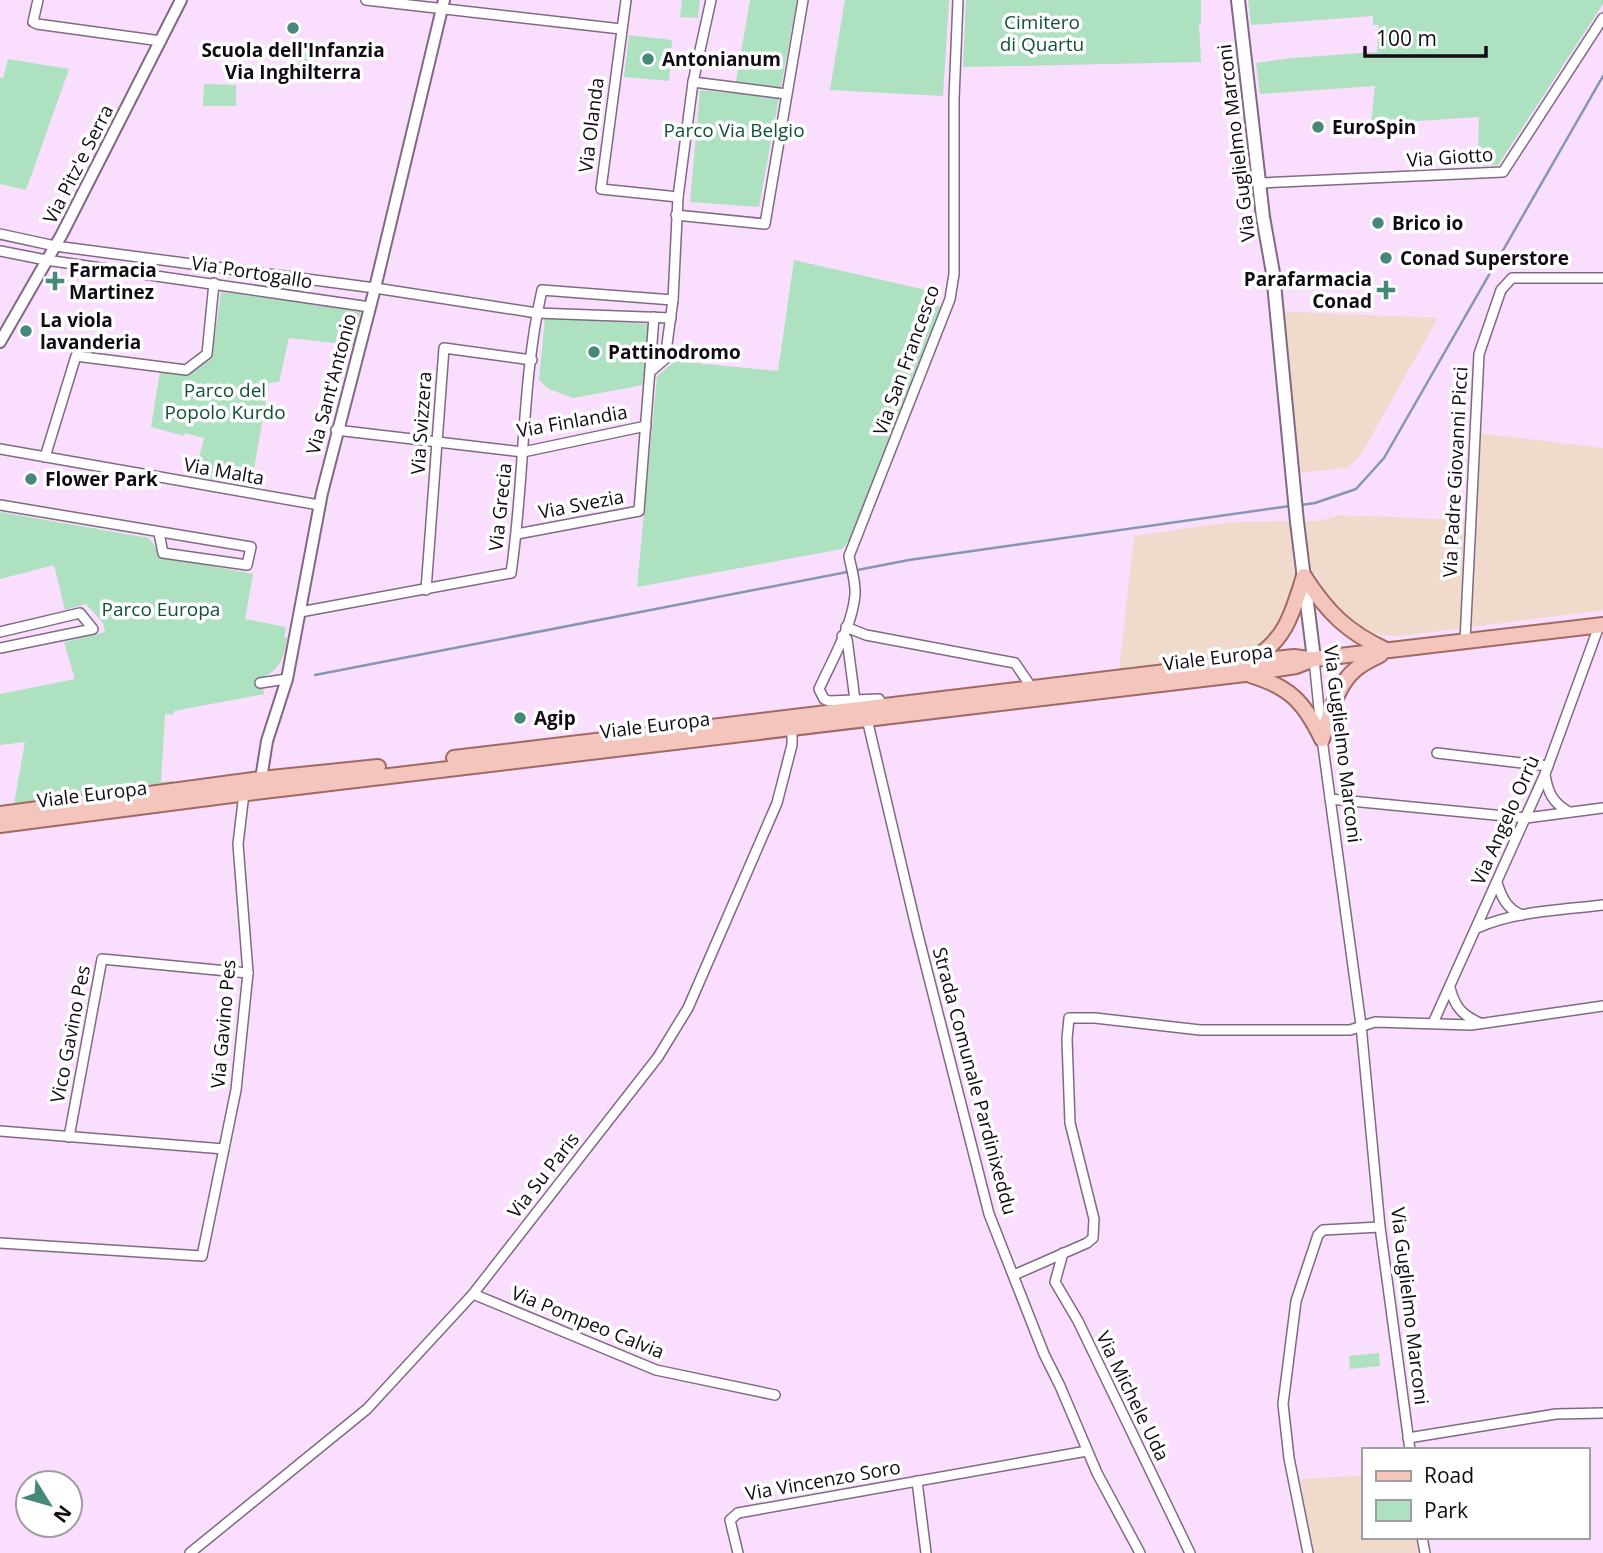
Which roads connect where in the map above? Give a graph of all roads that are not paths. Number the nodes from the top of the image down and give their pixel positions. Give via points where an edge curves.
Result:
1 (38, 0) edge
2 (181, 0) edge
3 (366, 0) edge
4 (626, 0) edge
5 (711, 0) edge
6 (803, 0) edge
7 (958, 0) edge
8 (1238, 0) edge
9 (443, 4) edge
10 (1603, 18) edge
11 (621, 29) junction
12 (161, 41) junction
13 (693, 82) junction
14 (786, 94) junction
15 (1260, 183) junction
16 (678, 197) junction
17 (676, 215) junction
18 (0, 234) edge
19 (55, 246) junction
20 (0, 250) edge
21 (46, 260) junction
22 (1603, 278) edge
23 (214, 283) junction
24 (375, 288) junction
25 (673, 299) junction
26 (370, 307) junction
27 (537, 313) junction
28 (654, 317) junction
29 (671, 318) junction
30 (0, 342) edge
31 (532, 360) junction
32 (651, 371) junction
33 (646, 426) junction
34 (337, 430) junction
35 (438, 442) junction
36 (0, 449) edge
37 (523, 452) junction
38 (45, 457) junction
39 (0, 505) edge
40 (319, 505) junction
41 (159, 533) junction
42 (517, 534) junction
43 (1304, 576) junction
44 (426, 590) junction
45 (299, 612) junction
46 (1601, 626) edge
47 (844, 631) junction
48 (0, 632) edge
49 (1465, 641) junction
50 (0, 648) edge
51 (1388, 650) junction
52 (1314, 659) junction
53 (1247, 668) junction
54 (287, 678) junction
55 (260, 683) dead end
56 (1032, 688) junction
57 (855, 699) junction
58 (882, 706) junction
59 (867, 719) junction
60 (792, 728) junction
61 (1322, 739) junction
62 (1437, 752) dead end
63 (1547, 770) junction
64 (261, 779) junction
65 (244, 793) junction
66 (1330, 799) junction
67 (1603, 808) edge
68 (1569, 812) junction
69 (0, 814) edge
70 (1526, 818) junction
71 (0, 825) edge
72 (1497, 883) junction
73 (1603, 905) edge
74 (1522, 915) junction
75 (1476, 928) junction
76 (248, 973) junction
77 (1450, 988) junction
78 (1603, 1006) edge
79 (1433, 1023) junction
80 (1481, 1024) junction
81 (1361, 1025) junction
82 (0, 1132) edge
83 (69, 1137) junction
84 (224, 1149) junction
85 (1380, 1227) junction
86 (0, 1243) edge
87 (1063, 1253) junction
88 (1014, 1275) junction
89 (473, 1294) junction
90 (775, 1395) dead end
91 (1603, 1413) edge
92 (1408, 1438) junction
93 (1410, 1448) edge
94 (1087, 1451) junction
95 (917, 1481) junction
96 (190, 1553) edge
97 (738, 1553) edge
98 (926, 1553) edge
99 (1140, 1553) edge
100 (1190, 1553) edge
101 (1308, 1553) edge

1 - 12 street via 32,17 37,24
2 - 12 street, Via Pitz'e Serra
3 - 9 street
4 - 11 street, Via Olanda
5 - 13 street, Via Svezia
6 - 14 street
7 - 47 street, Via San Francesco via 950,299 849,556 856,593
8 - 15 main road, Via Guglielmo Marconi
9 - 11 street
9 - 24 street, Via Sant'Antonio
10 - 15 street, Via Giotto via 1503,172
11 - 16 street, Via Olanda via 601,189
12 - 19 street, Via Pitz'e Serra
13 - 14 street
13 - 16 street, Via Svezia
14 - 17 street via 765,224
15 - 43 main road, Via Guglielmo Marconi
16 - 17 street, Via Svezia
17 - 25 street, Via Svezia
18 - 19 street, Via Portogallo
19 - 21 street, Via Pitz'e Serra
19 - 24 street, Via Portogallo
20 - 21 street, Via Portogallo
21 - 23 street, Via Portogallo
21 - 30 street, Via Pitz'e Serra
22 - 49 street, Via Padre Giovanni Picci via 1512,278 1501,290 1479,354
23 - 26 street, Via Portogallo
23 - 38 street via 207,354 186,370 76,356
24 - 26 street, Via Sant'Antonio
24 - 27 street, Via Portogallo
25 - 27 street via 542,290
25 - 29 street, Via Svezia
26 - 34 street, Via Sant'Antonio
27 - 28 street, Via Portogallo
27 - 31 street, Via Grecia
28 - 29 street, Via Portogallo
28 - 32 street, Via Svezia
29 - 32 street, Via Svezia via 665,359
31 - 35 street, Via Svizzera via 444,348
31 - 37 street, Via Grecia
32 - 33 street, Via Svezia
33 - 37 street, Via Finlandia
33 - 42 street, Via Svezia via 639,511
34 - 35 street, Via Finlandia
34 - 40 street, Via Sant'Antonio
35 - 37 street, Via Finlandia
35 - 44 street, Via Svizzera
36 - 38 street, Via Malta
37 - 42 street, Via Grecia
38 - 40 street, Via Malta
39 - 41 street
40 - 45 street, Via Sant'Antonio
41 - 41 street via 163,553 247,565 251,547
42 - 44 street, Via Grecia via 511,573
43 - 51 main road via 1338,621
43 - 52 main road, Via Guglielmo Marconi
43 - 53 main road via 1289,622
44 - 45 street, Via Grecia
45 - 54 street, Via Sant'Antonio
46 - 49 main road, Viale Europa
46 - 63 street, Via Angelo Orrù
47 - 56 street via 1015,663
47 - 57 street
47 - 57 street, Via San Francesco via 818,689 829,701
48 - 50 street via 80,613 93,629
49 - 51 main road, Viale Europa
51 - 52 main road, Viale Europa
51 - 61 main road via 1348,677
52 - 53 main road, Viale Europa via 1294,657
52 - 61 street, Via Guglielmo Marconi
53 - 56 main road, Viale Europa
53 - 59 main road, Viale Europa
53 - 61 main road via 1289,691 1310,714
54 - 55 street
54 - 64 street, Via Sant'Antonio via 267,741
56 - 58 main road, Viale Europa
57 - 58 street, Via San Francesco via 879,699
58 - 64 main road, Viale Europa
59 - 60 main road, Viale Europa
59 - 88 street, Strada Comunale Pardinixeddu via 989,1214
60 - 65 main road, Viale Europa
60 - 89 street, Via Su Paris via 777,803 688,1008 658,1057
61 - 66 street, Via Guglielmo Marconi
62 - 63 street
63 - 68 street via 1549,794
63 - 70 street, Via Angelo Orrù
64 - 69 main road, Viale Europa
65 - 71 main road, Viale Europa
65 - 76 street, Via Gavino Pes via 238,844
66 - 70 street
66 - 81 street, Via Guglielmo Marconi
67 - 68 street
68 - 70 street
70 - 72 street, Via Angelo Orrù
72 - 74 street via 1504,901
72 - 75 street, Via Angelo Orrù
73 - 74 street
74 - 75 street
75 - 77 street, Via Angelo Orrù
76 - 83 street, Vico Gavino Pes via 102,959
76 - 84 street, Via Gavino Pes via 236,1090
77 - 79 street, Via Angelo Orrù
77 - 80 street via 1457,1008
78 - 80 street
79 - 80 street
79 - 81 street
81 - 85 street, Via Guglielmo Marconi
81 - 87 street via 1350,1030 1200,1030 1069,1018 1070,1123 1094,1232 1087,1243
82 - 83 street
83 - 84 street
84 - 86 street, Via Gavino Pes via 202,1256
85 - 92 street, Via Guglielmo Marconi
85 - 101 street via 1323,1230 1296,1301 1283,1404
87 - 88 street
87 - 100 street, Via Michele Uda via 1055,1282
88 - 94 street, Strada Comunale Pardinixeddu
89 - 90 street, Via Pompeo Calvia via 656,1370
89 - 96 street, Via Su Paris via 367,1409
91 - 92 street via 1556,1414
92 - 93 street, Via Guglielmo Marconi
94 - 95 street, Via Vincenzo Soro
94 - 99 street, Strada Comunale Pardinixeddu
95 - 97 street, Via Vincenzo Soro via 738,1513 730,1520
95 - 98 street, Via Vincenzo Soro

